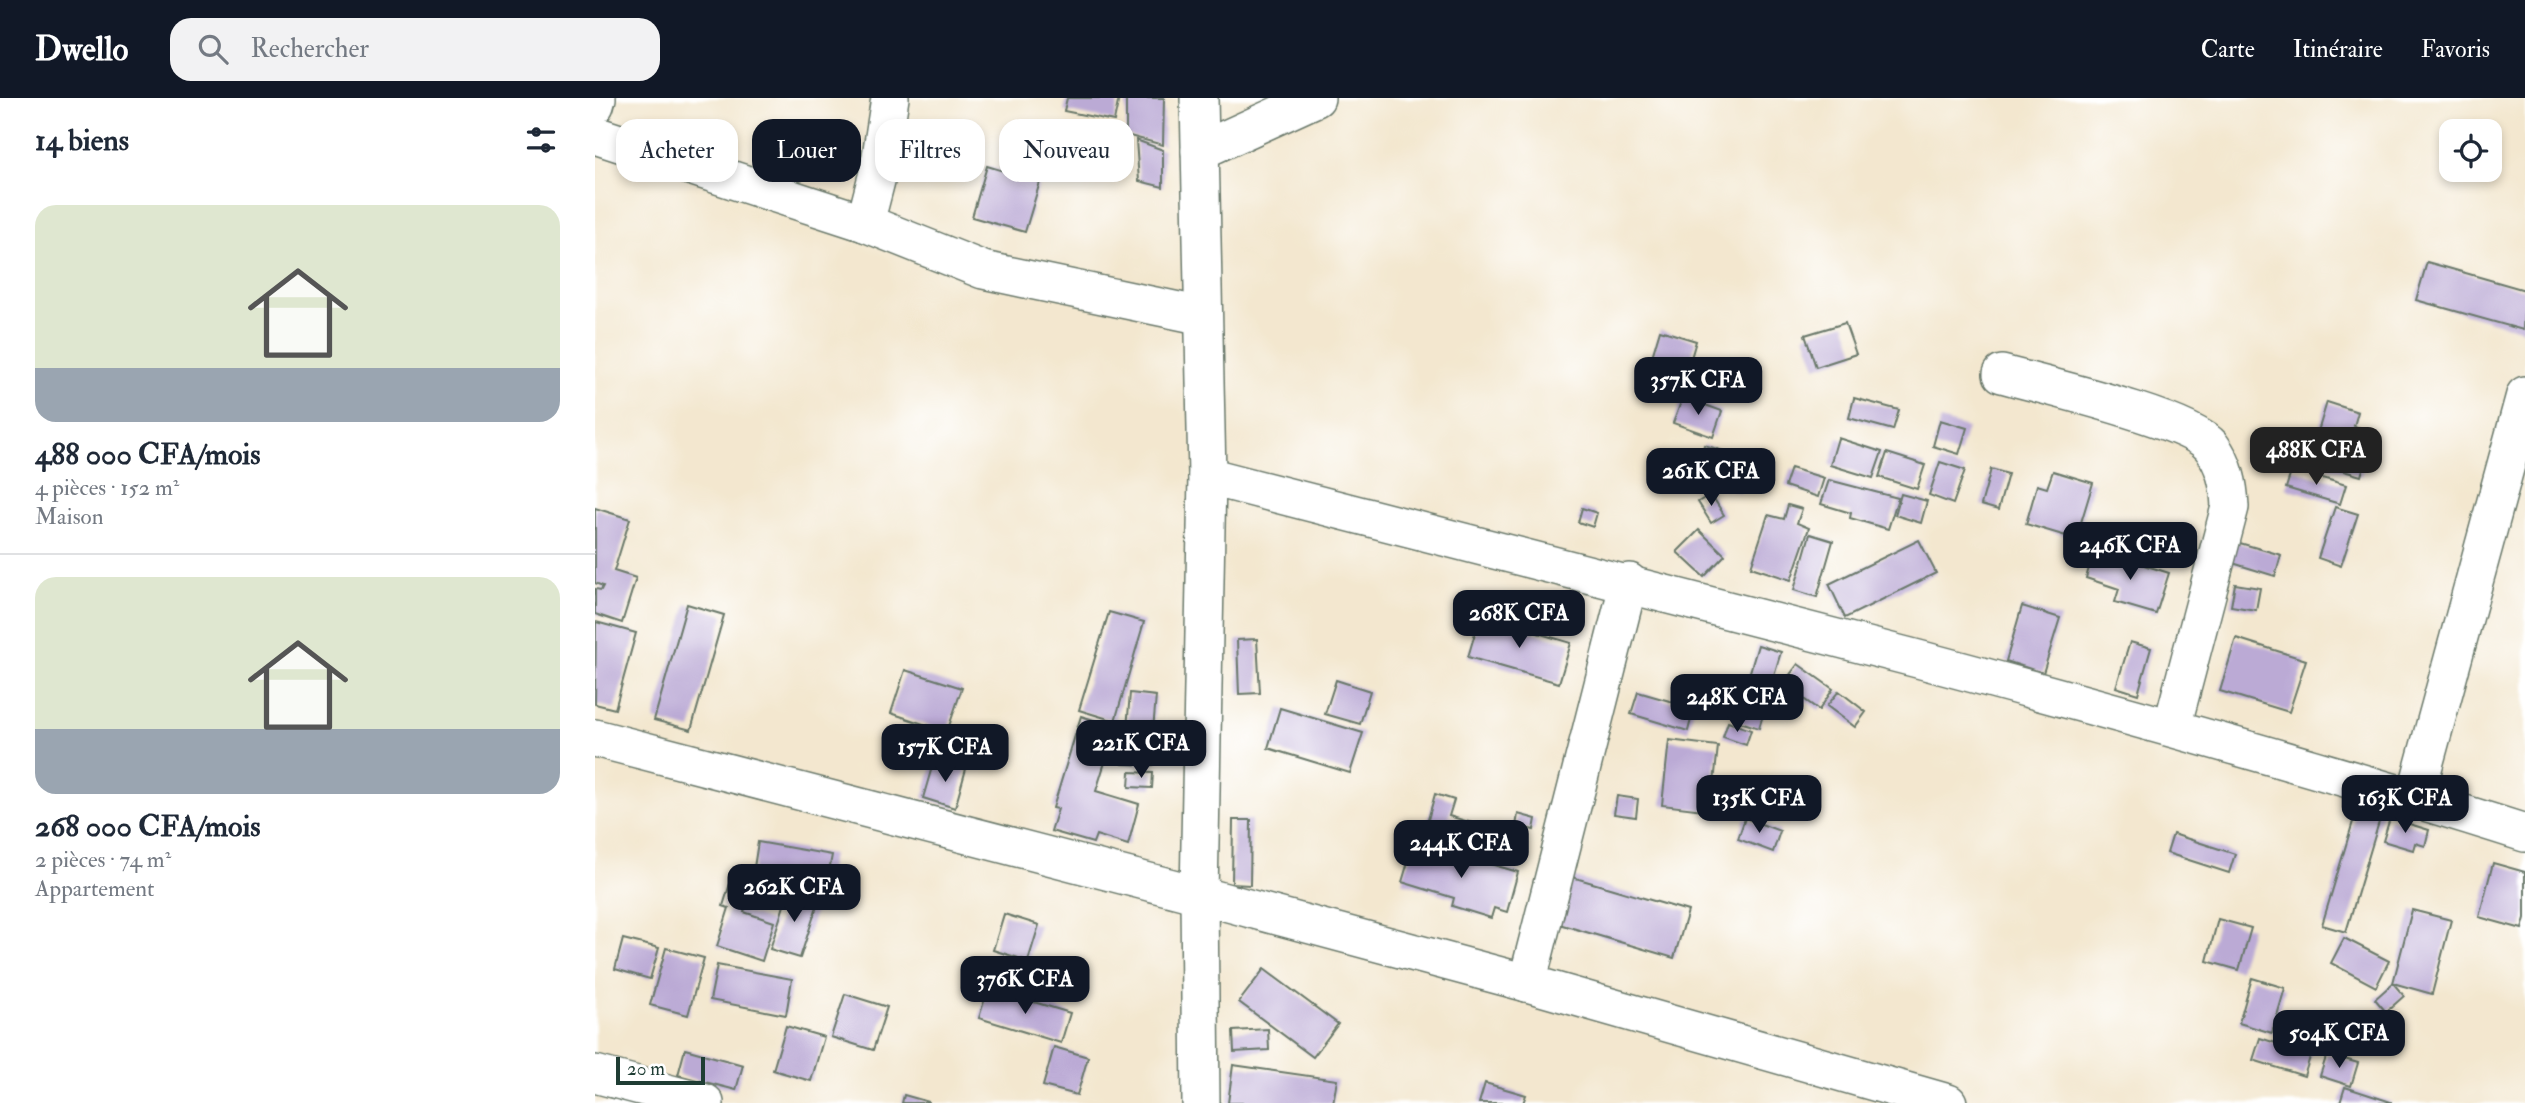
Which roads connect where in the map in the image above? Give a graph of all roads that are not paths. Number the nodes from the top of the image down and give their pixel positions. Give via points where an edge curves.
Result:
1 (597, 98) edge
2 (891, 98) edge
3 (1199, 98) edge
4 (1316, 98) edge
5 (595, 105) edge
6 (595, 135) edge
7 (1200, 151) junction
8 (865, 223) junction
9 (1203, 316) junction
10 (2002, 374) dead end
11 (2525, 395) edge
12 (1207, 476) junction
13 (1629, 582) junction
14 (2172, 727) junction
15 (595, 738) edge
16 (2415, 797) junction
17 (2525, 833) edge
18 (1199, 895) junction
19 (1527, 983) junction
20 (595, 1074) edge
21 (705, 1103) edge
22 (1201, 1103) edge
23 (1948, 1103) edge

1 - 5 street
2 - 8 street
3 - 7 street
4 - 7 street
6 - 8 street
7 - 9 street
8 - 9 street via 983,270
9 - 12 street
10 - 14 street via 2172,422 2209,444 2228,477 2230,507
11 - 16 street
12 - 13 street
12 - 18 street
13 - 14 street
13 - 19 street
14 - 16 street
15 - 18 street
16 - 17 street
18 - 19 street
18 - 22 street
19 - 23 street
20 - 21 street

